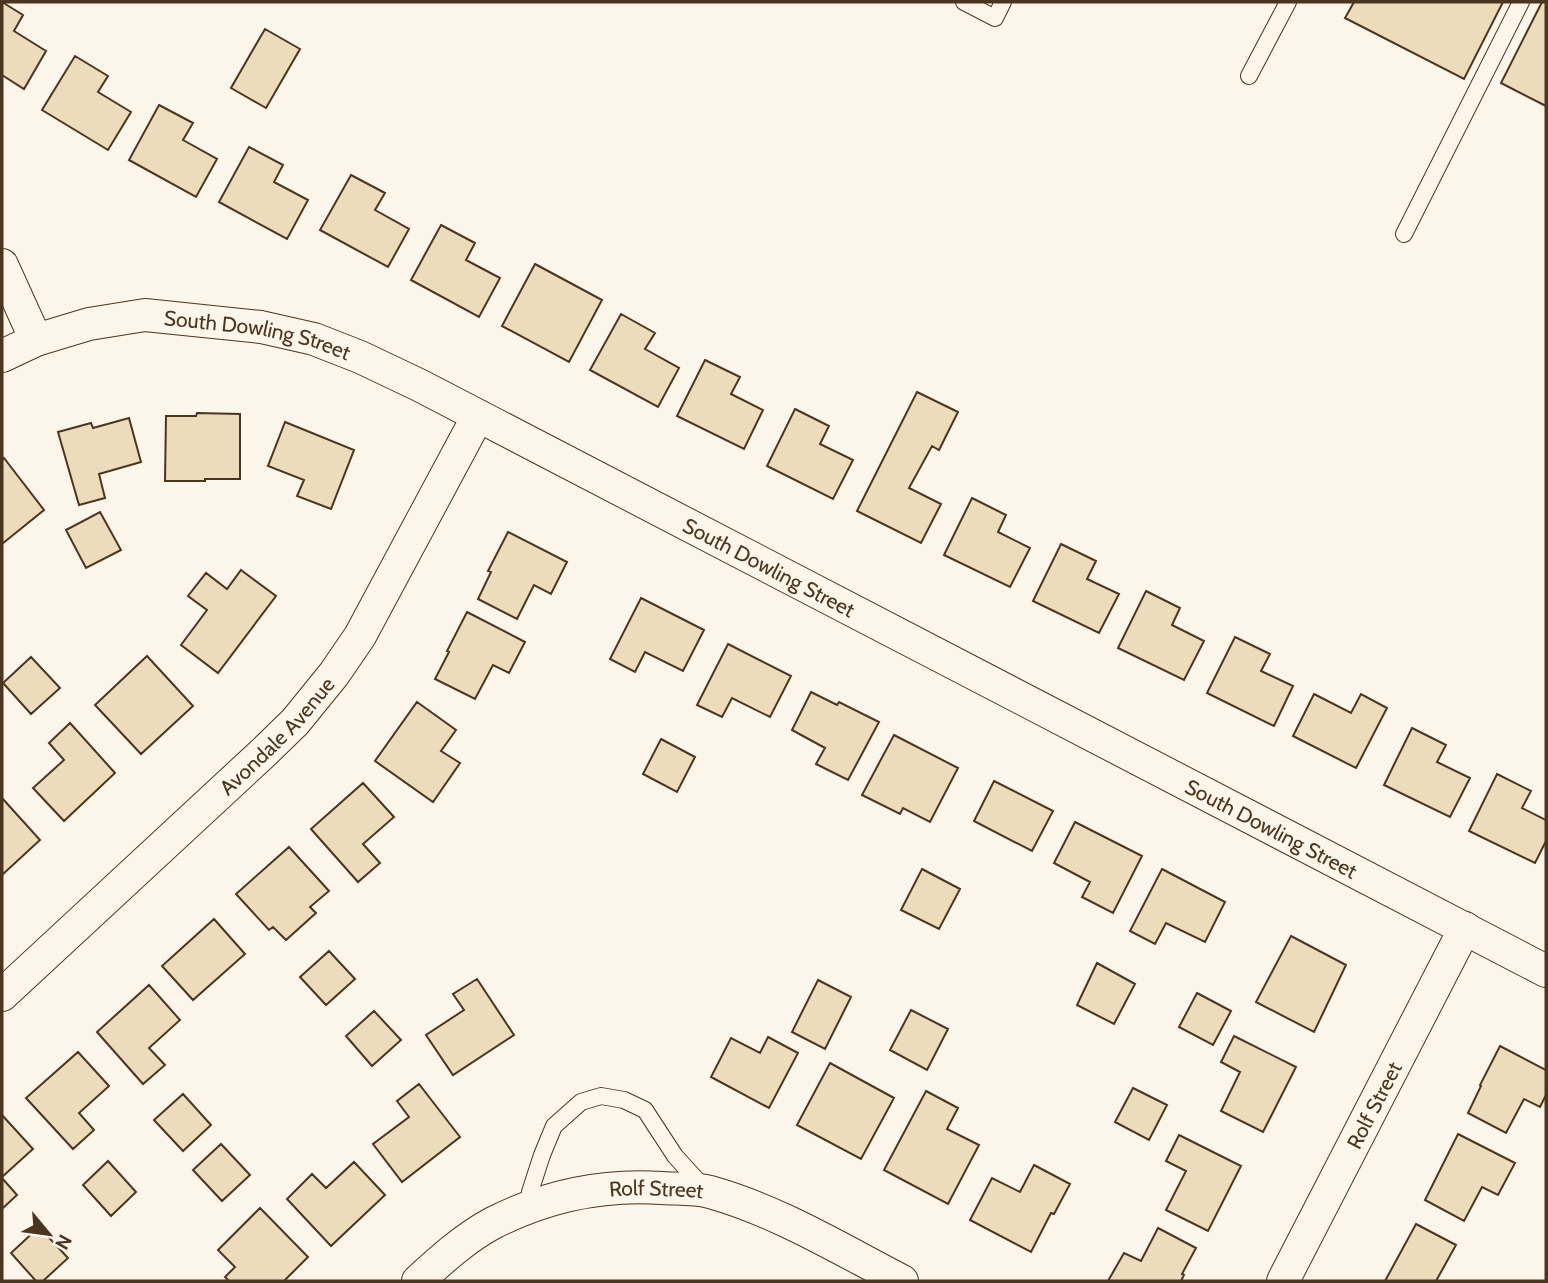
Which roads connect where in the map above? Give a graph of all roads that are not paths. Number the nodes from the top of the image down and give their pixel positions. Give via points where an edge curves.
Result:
1 (964, 2) edge
2 (1003, 2) edge
3 (1287, 2) edge
4 (1521, 2) edge
5 (1249, 76) dead end
6 (1404, 234) dead end
7 (2, 265) edge
8 (36, 340) junction
9 (2, 356) edge
10 (478, 416) junction
11 (1465, 928) junction
12 (1546, 971) edge
13 (2, 995) edge
14 (707, 1191) junction
15 (529, 1207) junction
16 (418, 1281) edge
17 (902, 1281) edge
18 (1283, 1281) edge

1 - 2 lane via 995,18
3 - 5 lane
4 - 6 lane
7 - 8 street
8 - 9 street, South Dowling Street
8 - 10 street, South Dowling Street via 89,324 145,315 261,327 314,339 360,357
10 - 11 street, South Dowling Street
10 - 13 street, Avondale Avenue via 360,636 295,722
11 - 12 street, South Dowling Street
11 - 18 street, Rolf Street
14 - 15 street, Rolf Street via 616,1186
14 - 15 lane via 675,1156 645,1110 601,1096 581,1102 554,1126
14 - 17 street, Rolf Street via 789,1222
15 - 16 street, Rolf Street via 492,1224

